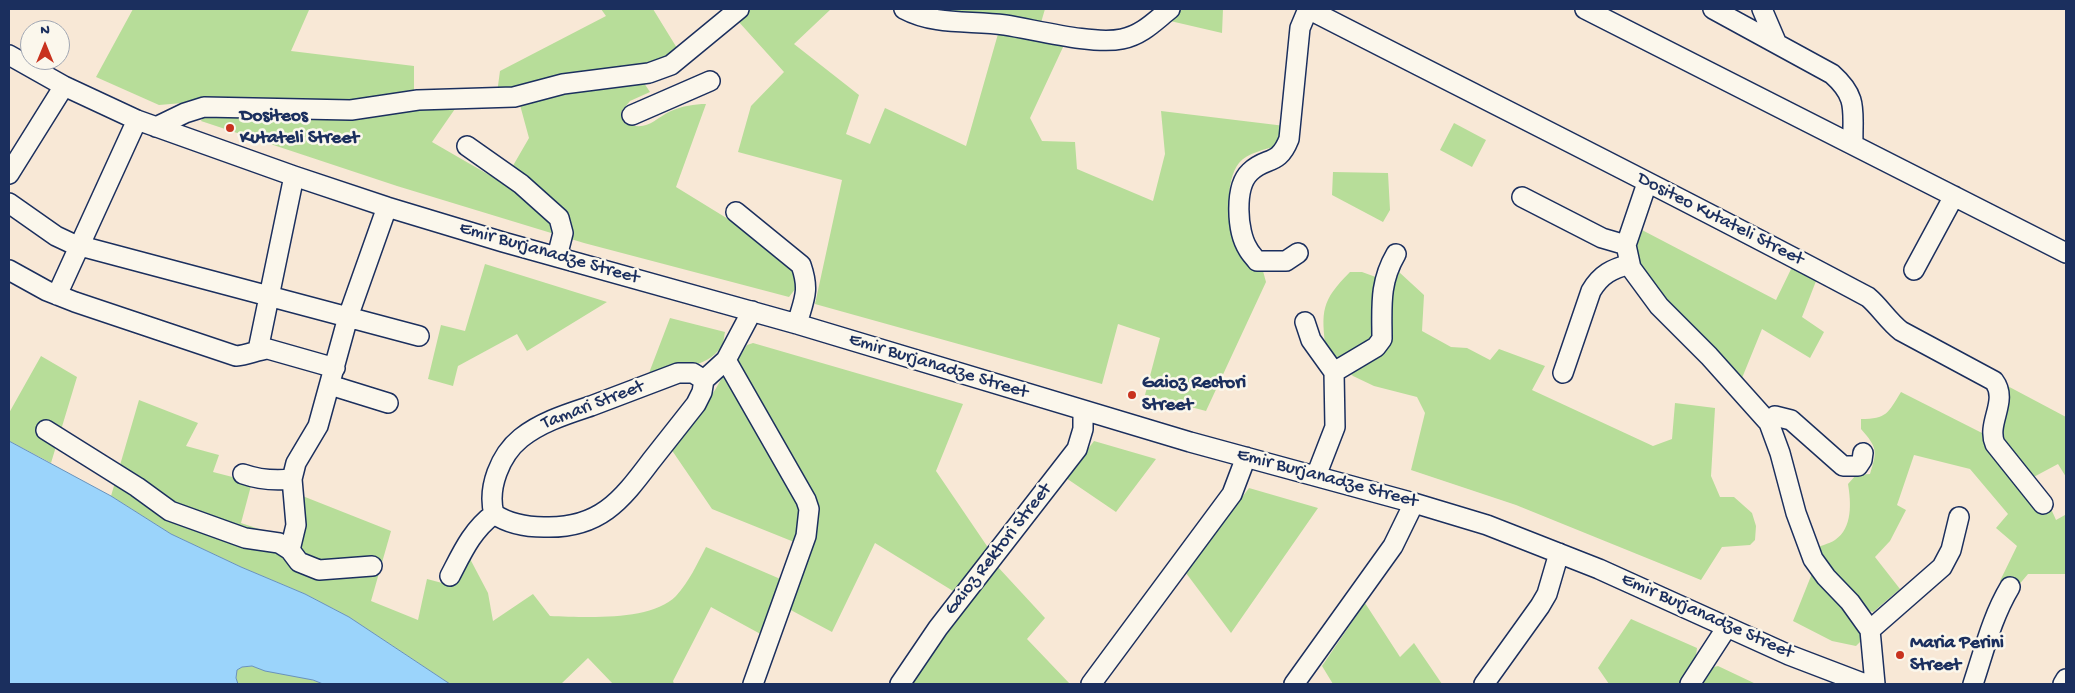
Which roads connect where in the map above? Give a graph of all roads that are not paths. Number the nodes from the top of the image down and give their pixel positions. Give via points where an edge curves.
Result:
1 (739, 9) edge
2 (904, 9) edge
3 (1308, 9) edge
4 (1585, 9) edge
5 (1713, 9) edge
6 (1762, 9) edge
7 (1161, 12) edge
8 (1777, 44) junction
9 (9, 55) edge
10 (649, 72) junction
11 (710, 81) dead end
12 (64, 86) junction
13 (663, 101) junction
14 (632, 115) dead end
15 (137, 120) junction
16 (156, 127) junction
17 (1853, 144) junction
18 (466, 146) dead end
19 (9, 174) edge
20 (294, 176) junction
21 (1646, 183) junction
22 (1954, 196) junction
23 (1522, 198) dead end
24 (9, 203) edge
25 (387, 207) junction
26 (736, 212) dead end
27 (1626, 245) junction
28 (80, 246) junction
29 (1298, 253) dead end
30 (2066, 253) edge
31 (1396, 254) dead end
32 (557, 257) junction
33 (1630, 264) junction
34 (9, 270) edge
35 (1914, 270) dead end
36 (57, 295) junction
37 (268, 296) junction
38 (752, 311) junction
39 (348, 317) junction
40 (1305, 322) dead end
41 (797, 324) junction
42 (419, 336) dead end
43 (258, 350) junction
44 (726, 360) junction
45 (1334, 372) junction
46 (1563, 373) dead end
47 (332, 376) junction
48 (704, 380) junction
49 (388, 403) dead end
50 (1083, 410) junction
51 (1769, 423) junction
52 (46, 430) dead end
53 (1863, 453) dead end
54 (1246, 457) junction
55 (243, 474) dead end
56 (1316, 476) junction
57 (292, 479) junction
58 (1414, 503) junction
59 (2043, 504) dead end
60 (494, 514) junction
61 (1959, 517) dead end
62 (290, 550) junction
63 (1559, 553) junction
64 (372, 566) dead end
65 (450, 576) dead end
66 (2010, 587) dead end
67 (1727, 627) junction
68 (1870, 630) junction
69 (2066, 679) edge
70 (753, 684) edge
71 (900, 684) edge
72 (1091, 684) edge
73 (1294, 684) edge
74 (1484, 684) edge
75 (1690, 684) edge
76 (1865, 684) edge
77 (1874, 684) edge
78 (1973, 684) edge
79 (2063, 684) edge

1 - 10 street via 671,66
2 - 7 street via 954,23 1002,25 1101,41 1139,34
3 - 21 street, Dositeo Kutateli Street
3 - 29 street via 1300,28 1289,139 1278,157 1246,176 1241,188 1239,218 1247,248 1257,262 1286,262
4 - 17 street
5 - 8 street
6 - 8 street
8 - 17 street via 1832,74 1843,84 1852,98
9 - 12 street, Emir Burjanadze Street
10 - 13 street
10 - 16 street via 563,84 514,98 418,100 351,110 204,107
11 - 13 street
12 - 15 street, Emir Burjanadze Street
12 - 19 street
13 - 14 street
15 - 16 street, Emir Burjanadze Street
15 - 28 street
16 - 20 street, Emir Burjanadze Street
17 - 22 street
18 - 32 street via 522,184 560,218 563,233
20 - 25 street, Emir Burjanadze Street
20 - 37 street
21 - 27 street
21 - 59 street, Dositeo Kutateli Street via 1868,297 1901,331 1994,381 2001,394 1992,437
22 - 30 street
22 - 35 street
23 - 27 street via 1602,238
24 - 28 street via 56,236
25 - 32 street, Emir Burjanadze Street
25 - 39 street
26 - 41 street via 801,265 807,291
27 - 33 street
28 - 36 street
28 - 37 street
31 - 45 street via 1387,270 1382,292 1382,339 1376,347
32 - 38 street, Emir Burjanadze Street
33 - 46 street via 1611,269 1598,278
33 - 51 street via 1658,306 1709,356
34 - 36 street
36 - 43 street via 236,356
37 - 39 street
37 - 43 street
38 - 41 street, Emir Burjanadze Street
38 - 44 street
39 - 42 street
39 - 47 street
40 - 45 street via 1311,340
41 - 50 street, Emir Burjanadze Street
43 - 47 street via 268,349
44 - 48 street
44 - 70 street via 809,509 806,536
45 - 56 street via 1335,426
47 - 49 street
47 - 57 street via 318,426 296,462
48 - 60 street, Tamari Street via 693,373 678,373 541,424 520,439 502,462 492,486
48 - 60 street via 696,404 629,491 609,509 585,522 563,528 506,522
50 - 54 street, Emir Burjanadze Street
50 - 71 street, Gaioz Rektori Street via 1077,449 938,628
51 - 53 street via 1775,416 1791,420 1843,466 1858,466
51 - 68 street via 1813,559
52 - 62 street via 170,511 245,538 279,543
54 - 56 street, Emir Burjanadze Street
54 - 72 street via 1232,494
55 - 57 street via 260,480
56 - 58 street, Emir Burjanadze Street
57 - 62 street via 296,525
58 - 63 street, Emir Burjanadze Street
58 - 73 street via 1394,546
60 - 65 street via 481,523 468,541
61 - 68 street via 1951,550 1942,567
62 - 64 street via 299,562 319,570
63 - 67 street, Emir Burjanadze Street
63 - 74 street via 1547,594
66 - 78 street via 1991,626
67 - 75 street
67 - 76 street, Emir Burjanadze Street
68 - 77 street
69 - 79 street

